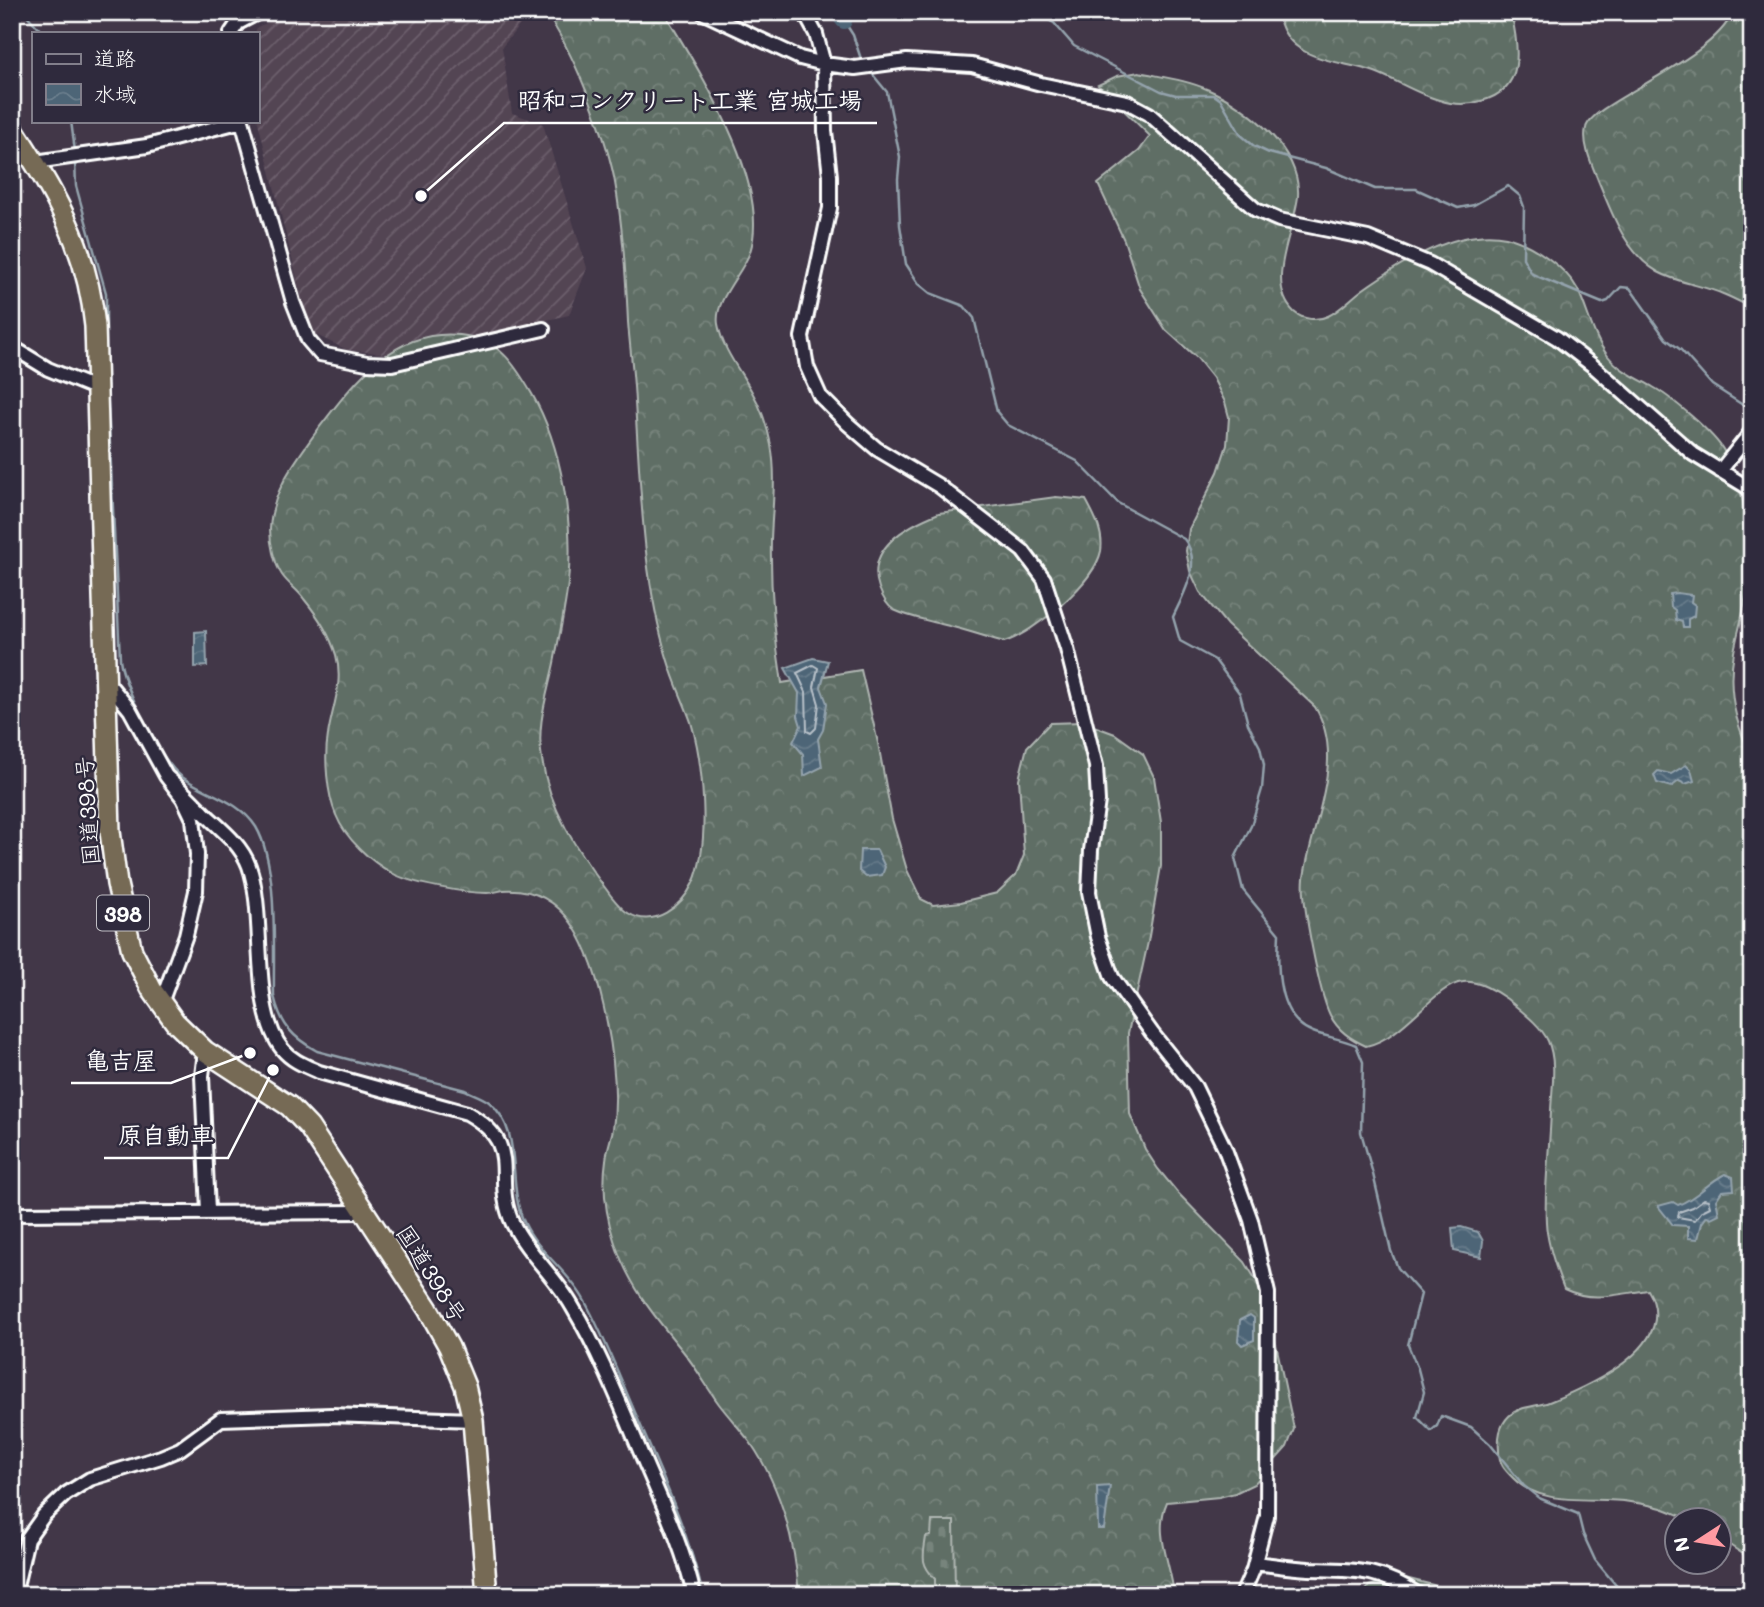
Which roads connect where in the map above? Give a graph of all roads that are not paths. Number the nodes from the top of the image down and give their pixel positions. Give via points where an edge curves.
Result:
1 (259, 12) edge
2 (702, 12) edge
3 (804, 12) edge
4 (232, 32) edge
5 (824, 64) junction
6 (238, 122) edge
7 (242, 122) edge
8 (12, 127) edge
9 (35, 162) junction
10 (543, 329) dead end
11 (12, 347) edge
12 (97, 388) junction
13 (1751, 433) edge
14 (1720, 471) junction
15 (1752, 490) edge
16 (104, 679) junction
17 (166, 776) junction
18 (161, 1003) junction
19 (205, 1051) junction
20 (208, 1212) junction
21 (365, 1212) junction
22 (12, 1214) edge
23 (473, 1420) junction
24 (1255, 1563) junction
25 (14, 1595) edge
26 (487, 1595) edge
27 (694, 1595) edge
28 (1242, 1595) edge
29 (1419, 1595) edge

1 - 4 street via 238,23
2 - 5 street via 800,58
3 - 5 street
5 - 14 street via 907,61 972,65 1127,102 1149,114 1256,210 1279,220 1368,237 1430,264 1557,338 1693,454
5 - 24 street via 830,208 802,338 807,367 820,396 848,424 1023,551 1044,579 1096,766 1098,801 1089,892 1098,937 1112,977 1195,1087 1219,1137 1251,1220 1268,1293 1267,1516
6 - 9 street via 147,146
7 - 10 street via 304,334 320,354 392,364
8 - 9 highway, 国道398号 / 398
9 - 12 highway, 国道398号 / 398 via 66,218 84,264 91,293
11 - 12 street via 48,369
12 - 16 highway, 国道398号 / 398
13 - 14 street
14 - 15 street
16 - 17 street via 130,710
16 - 18 highway, 国道398号 / 398 via 110,831 117,884 132,951
17 - 18 street via 193,819 197,891 187,934
17 - 27 street via 232,839 248,864 257,904 263,993 270,1026 282,1050 319,1072 467,1113 498,1140 511,1220 528,1249 562,1288 611,1381 675,1534
18 - 19 highway, 国道398号 / 398
19 - 20 street
19 - 21 highway, 国道398号 / 398 via 289,1106 309,1126
20 - 21 street
20 - 22 street
21 - 23 highway, 国道398号 / 398 via 449,1347
23 - 25 street via 331,1415 221,1419 180,1449 90,1479 66,1494 27,1539
23 - 26 highway, 国道398号 / 398
24 - 28 street
24 - 29 street via 1366,1571

